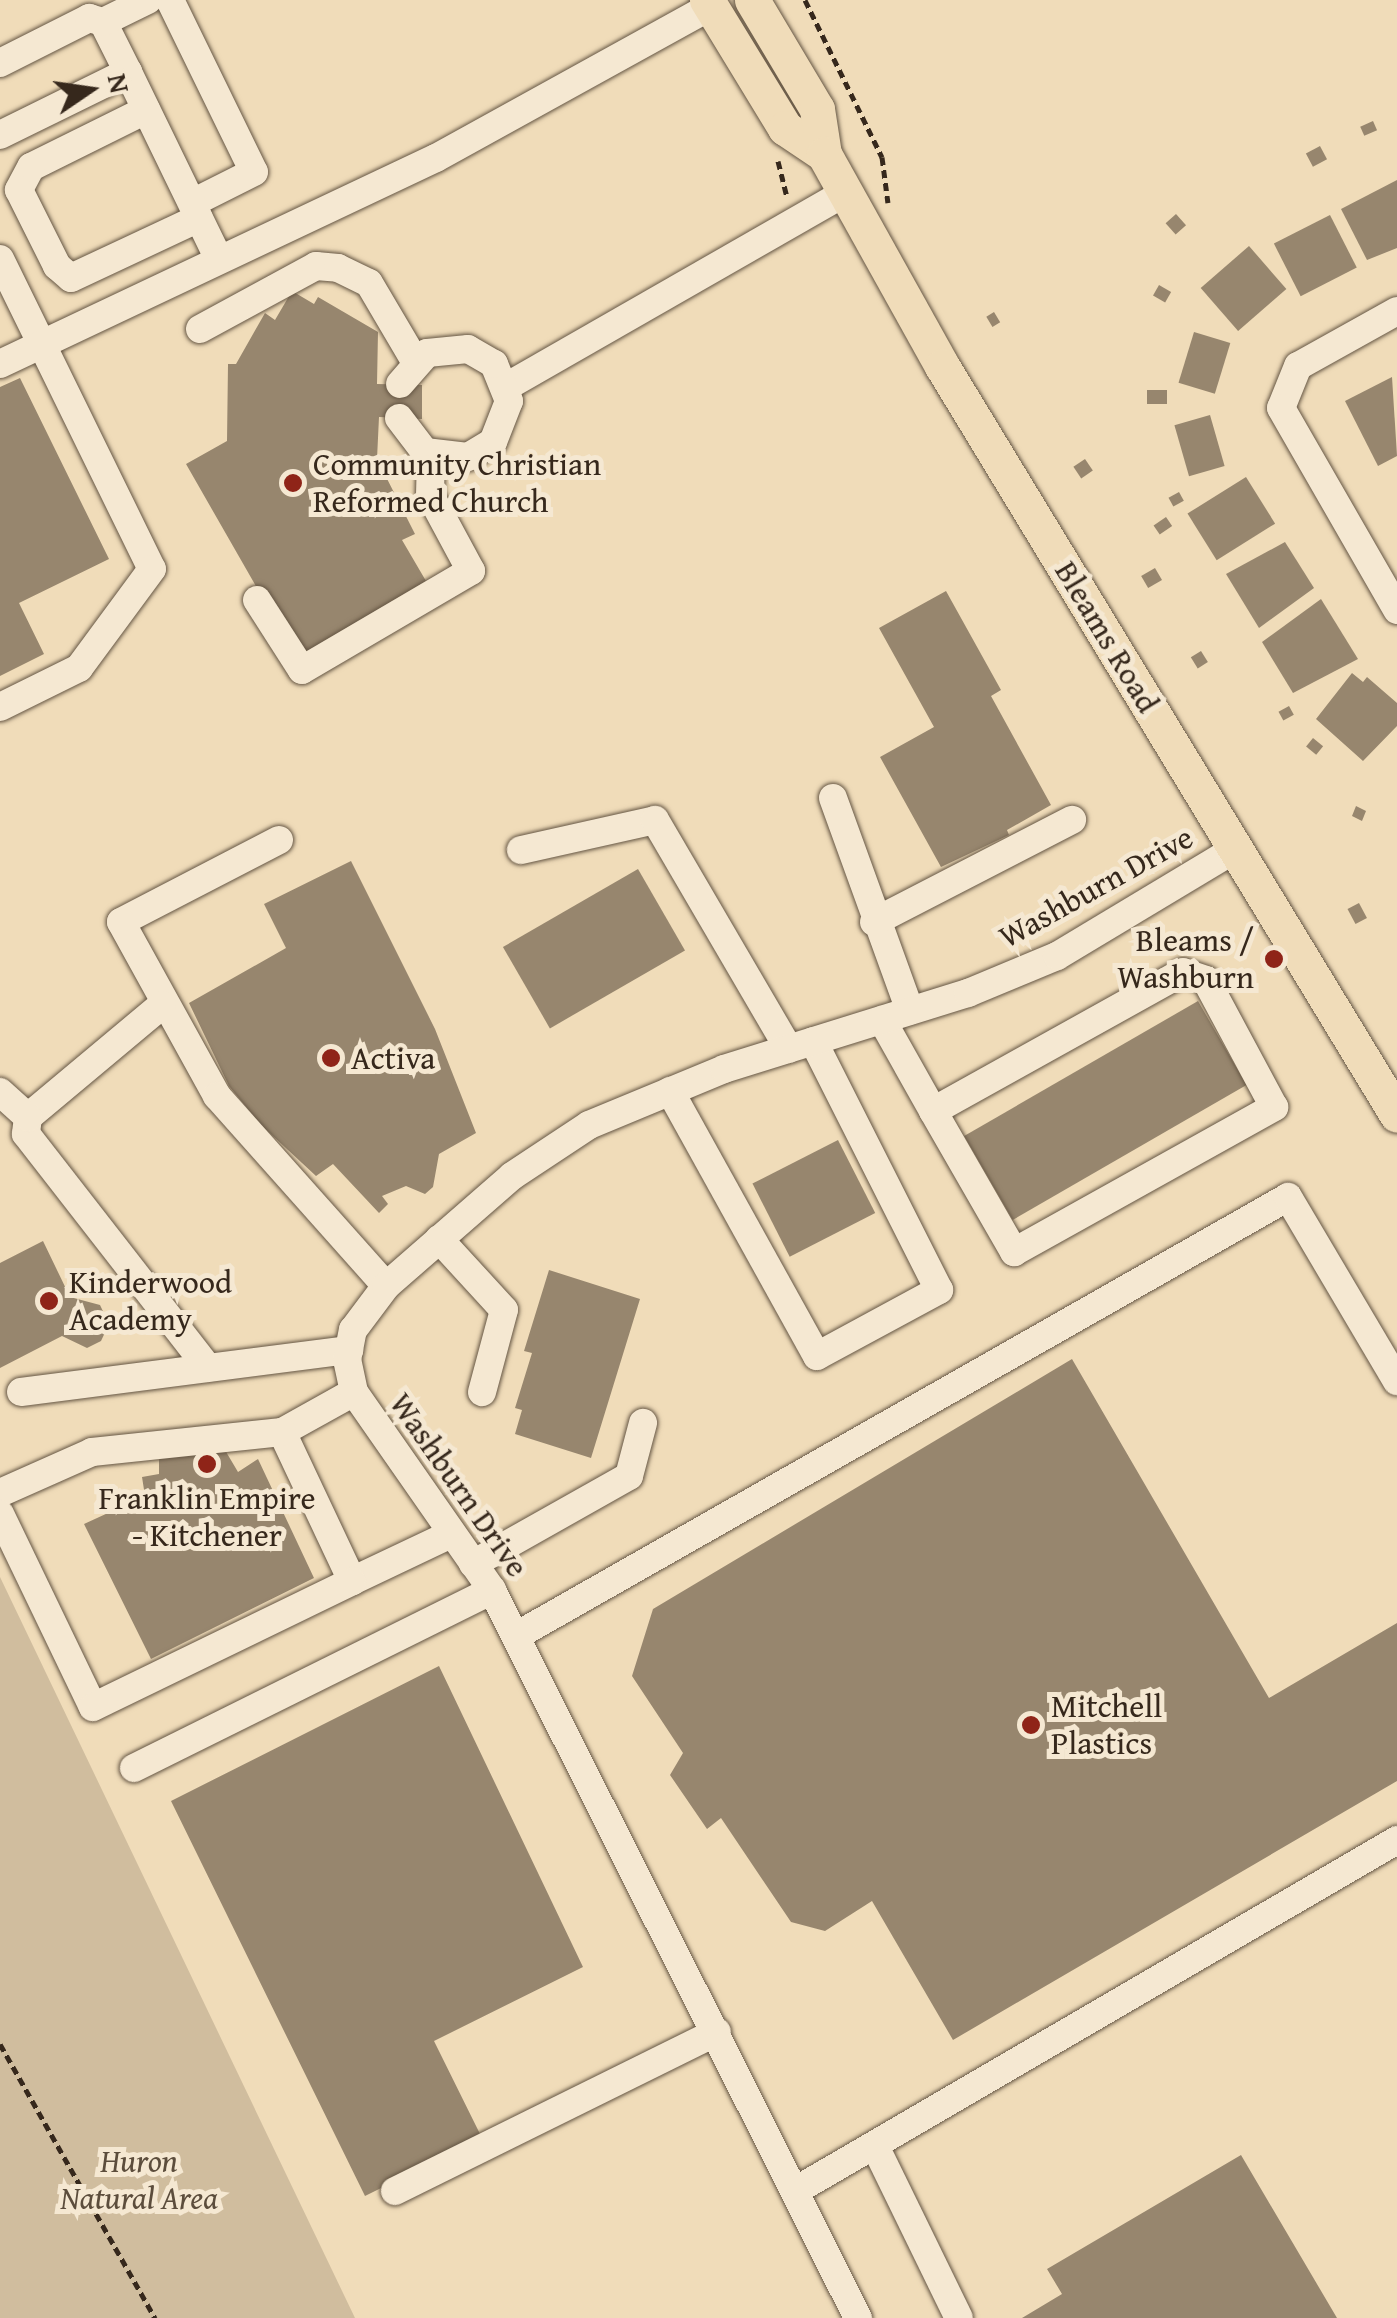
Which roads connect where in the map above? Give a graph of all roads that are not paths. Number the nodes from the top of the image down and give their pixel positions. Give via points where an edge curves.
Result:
1 (148, 0) edge
2 (170, 0) edge
3 (752, 0) edge
4 (709, 3) edge
5 (103, 22) junction
6 (0, 63) edge
7 (128, 72) junction
8 (146, 110) junction
9 (0, 135) edge
10 (824, 154) junction
11 (845, 193) junction
12 (195, 210) junction
13 (218, 256) junction
14 (0, 258) edge
15 (1397, 311) edge
16 (200, 329) dead end
17 (42, 344) junction
18 (0, 364) edge
19 (506, 387) junction
20 (399, 418) dead end
21 (431, 454) junction
22 (258, 600) dead end
23 (1397, 610) edge
24 (0, 707) edge
25 (833, 798) dead end
26 (1072, 820) dead end
27 (279, 840) dead end
28 (1236, 849) junction
29 (521, 850) dead end
30 (874, 922) junction
31 (162, 1005) junction
32 (910, 1011) junction
33 (882, 1020) junction
34 (801, 1045) junction
35 (670, 1091) junction
36 (0, 1092) edge
37 (933, 1112) junction
38 (1397, 1114) edge
39 (28, 1117) junction
40 (439, 1239) junction
41 (386, 1286) junction
42 (349, 1350) junction
43 (208, 1368) junction
44 (1397, 1381) edge
45 (21, 1392) dead end
46 (354, 1392) junction
47 (482, 1392) dead end
48 (643, 1423) dead end
49 (282, 1432) junction
50 (0, 1492) edge
51 (0, 1514) edge
52 (451, 1534) junction
53 (473, 1564) junction
54 (352, 1581) junction
55 (492, 1590) junction
56 (516, 1636) junction
57 (134, 1768) dead end
58 (1397, 1840) edge
59 (716, 2032) junction
60 (875, 2146) junction
61 (396, 2191) dead end
62 (795, 2191) junction
63 (858, 2318) edge
64 (959, 2318) edge

1 - 5 street
2 - 12 street via 254,172
3 - 10 main road, Bleams Road via 817,109
4 - 10 main road, Bleams Road via 786,128
4 - 13 street via 436,158
5 - 6 street via 89,18
5 - 7 street
7 - 8 street
7 - 9 street
8 - 12 street
8 - 12 street via 31,167 19,190 62,274 72,278
10 - 11 main road, Bleams Road
11 - 19 street
11 - 28 main road, Bleams Road
12 - 13 street
13 - 17 street
14 - 17 street
15 - 23 street via 1298,366 1282,408
16 - 19 street via 316,266 338,268 369,283 407,373 440,348 468,349 494,364
17 - 18 street
17 - 24 street via 152,569 79,668
19 - 21 street via 507,416 493,442 468,457
20 - 21 street via 413,443
21 - 22 street via 430,495 471,571 302,670
25 - 30 street
26 - 30 street
27 - 31 street via 121,922
28 - 32 street, Washburn Drive via 1057,956
28 - 38 main road, Bleams Road
29 - 34 street via 654,820
30 - 32 street
31 - 39 street
31 - 41 street via 217,1096
32 - 33 street, Washburn Drive
33 - 34 street, Washburn Drive
33 - 37 street
34 - 35 street, Washburn Drive
34 - 35 street via 939,1290 817,1356
35 - 40 street, Washburn Drive via 589,1125 512,1176
36 - 39 street
37 - 37 street via 1014,1252 1274,1107 1206,980 1183,972
39 - 43 street via 26,1134
40 - 41 street, Washburn Drive
40 - 47 street via 504,1310
41 - 42 street, Washburn Drive via 353,1330
42 - 43 street
42 - 46 street, Washburn Drive
43 - 45 street
44 - 56 street via 1288,1197
46 - 49 street
46 - 52 street, Washburn Drive
48 - 53 street via 629,1476
49 - 50 street via 92,1452
49 - 54 street
51 - 54 street via 93,1708
52 - 53 street, Washburn Drive
52 - 54 street
53 - 55 street, Washburn Drive
55 - 56 street, Washburn Drive
55 - 57 street
56 - 59 street, Washburn Drive
58 - 60 street
59 - 61 street
59 - 62 street, Washburn Drive
60 - 62 street
60 - 64 street
62 - 63 street, Washburn Drive

